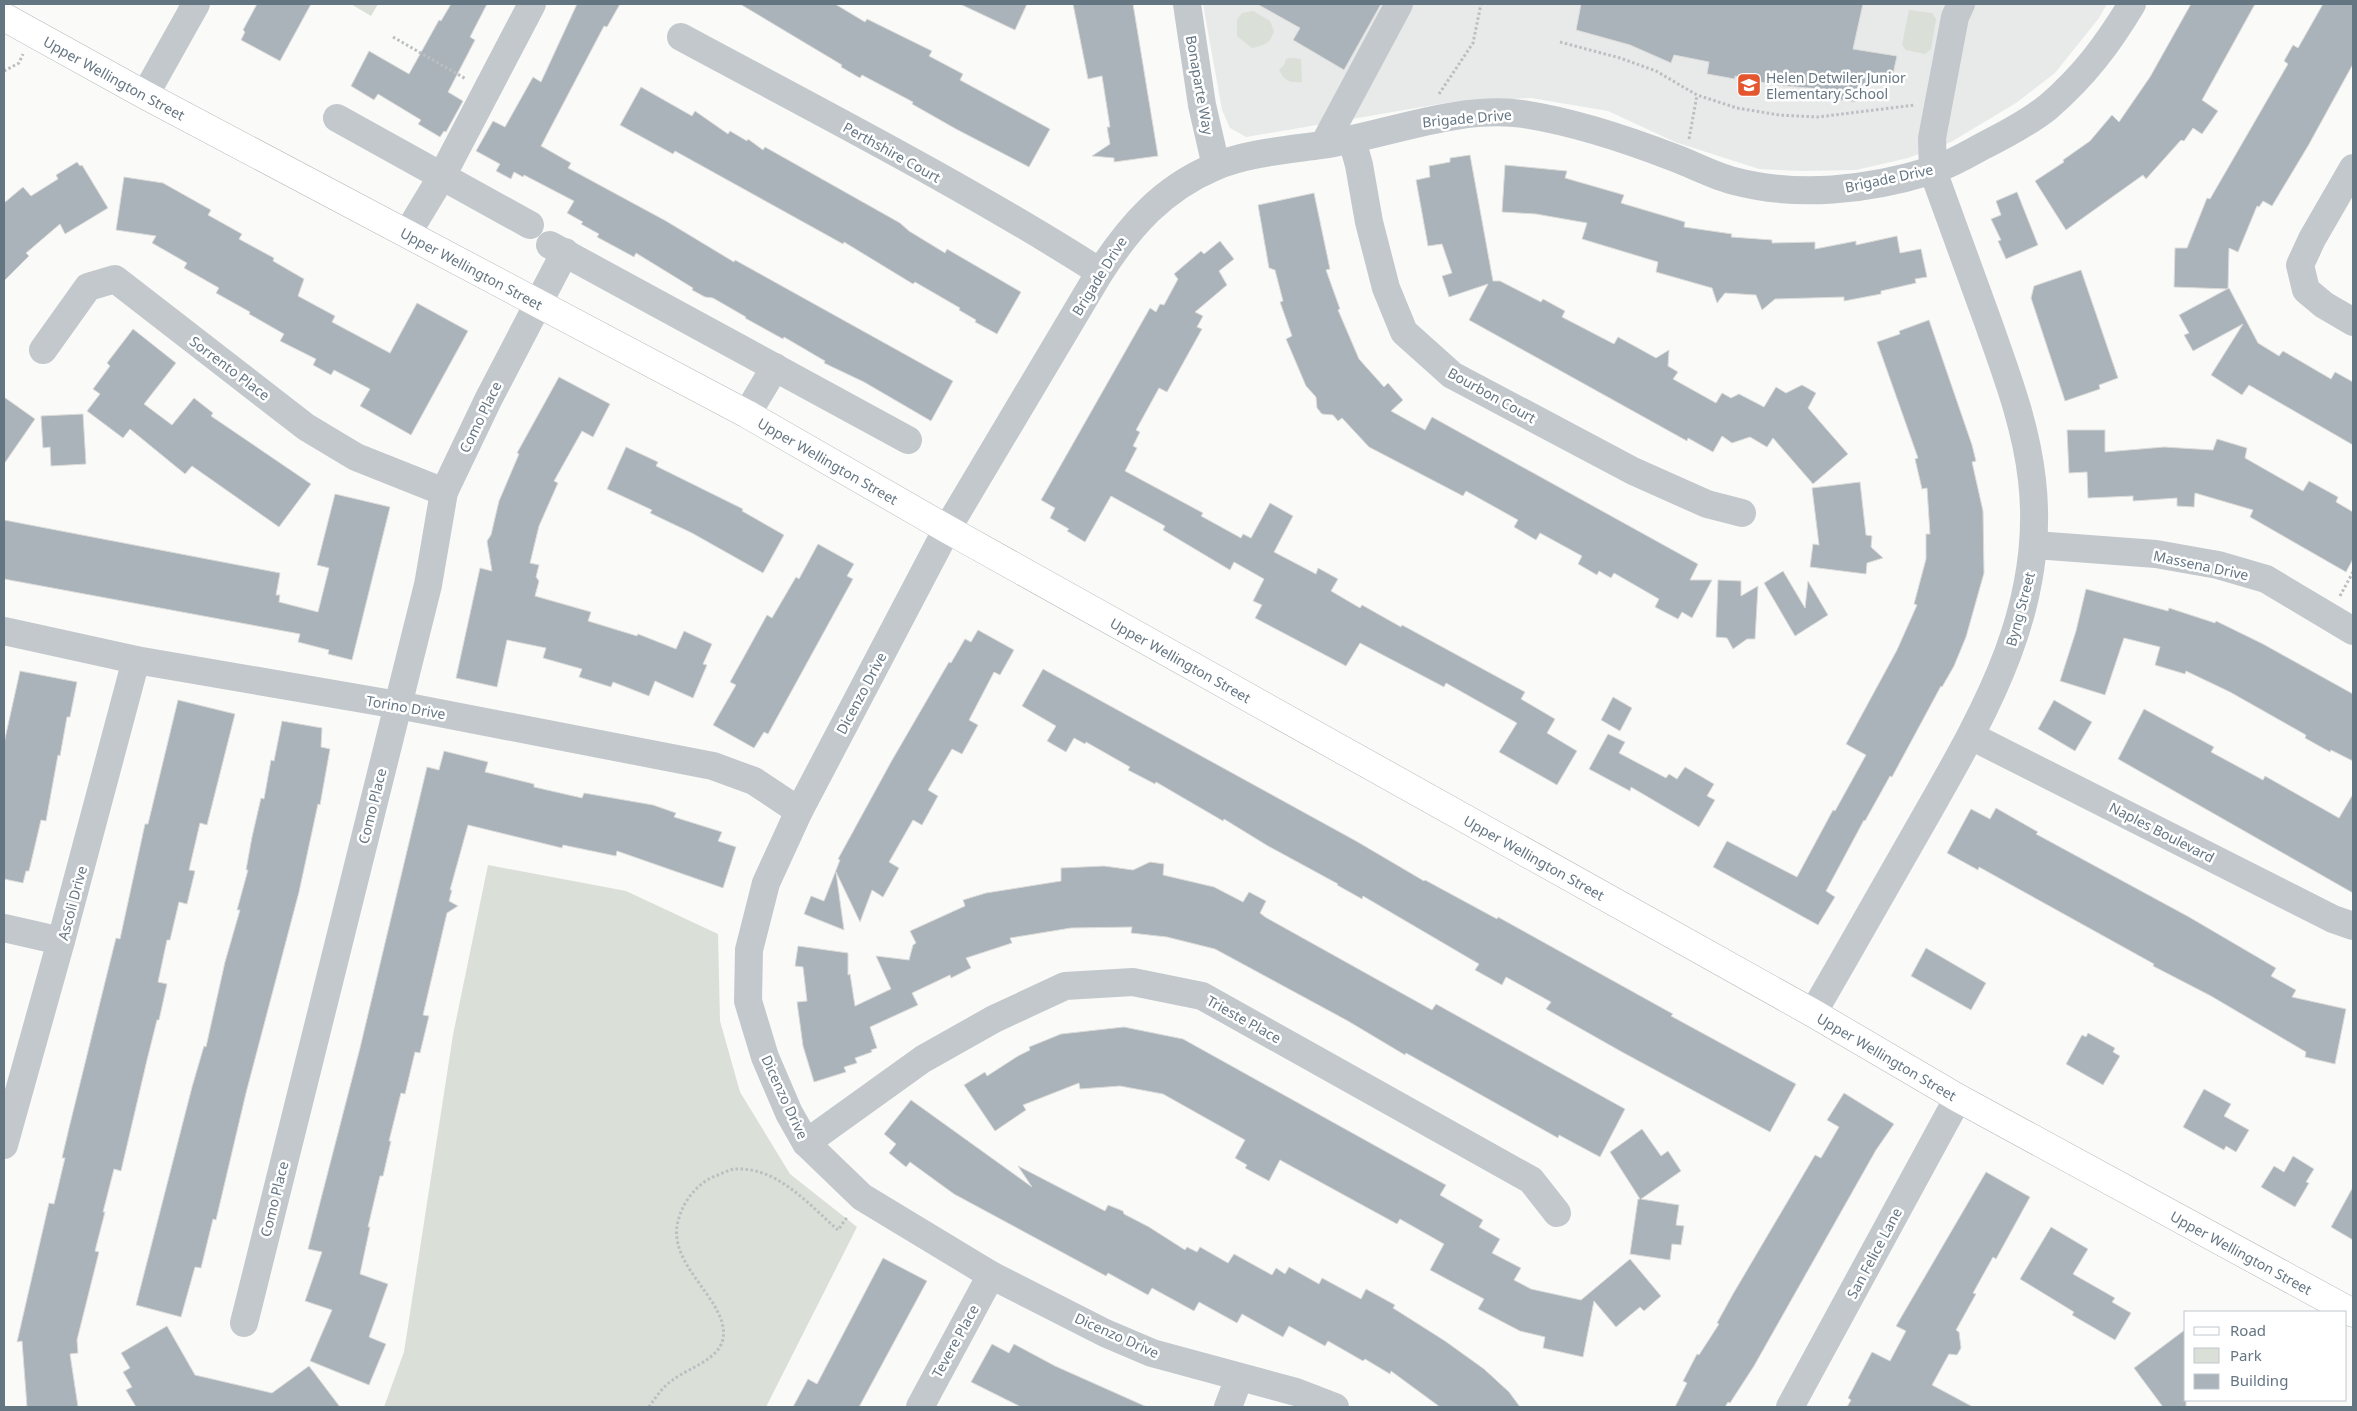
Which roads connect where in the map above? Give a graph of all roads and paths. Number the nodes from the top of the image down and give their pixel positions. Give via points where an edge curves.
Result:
1 (196, 4) edge
2 (532, 4) edge
3 (1187, 4) edge
4 (1400, 4) edge
5 (1481, 4) edge
6 (1961, 4) edge
7 (2132, 4) edge
8 (4, 17) edge
9 (393, 37) dead end
10 (681, 37) dead end
11 (1560, 42) dead end
12 (486, 90) junction
13 (144, 95) junction
14 (1697, 95) junction
15 (1938, 103) junction
16 (336, 118) dead end
17 (1434, 119) junction
18 (1352, 140) junction
19 (1324, 144) junction
20 (1684, 162) junction
21 (1216, 166) junction
22 (2353, 168) edge
23 (1933, 171) junction
24 (442, 176) junction
25 (530, 225) dead end
26 (407, 234) junction
27 (1100, 272) junction
28 (538, 303) junction
29 (2353, 322) edge
30 (44, 350) dead end
31 (775, 367) junction
32 (747, 414) junction
33 (908, 440) dead end
34 (444, 492) junction
35 (1742, 513) dead end
36 (947, 529) junction
37 (2035, 545) junction
38 (4, 631) edge
39 (2353, 631) edge
40 (136, 660) junction
41 (398, 705) junction
42 (1971, 736) junction
43 (799, 810) junction
44 (2353, 926) edge
45 (4, 928) edge
46 (62, 941) junction
47 (1813, 1013) junction
48 (1958, 1098) junction
49 (806, 1143) junction
50 (4, 1145) edge
51 (862, 1198) junction
52 (1557, 1213) dead end
53 (991, 1276) junction
54 (2353, 1313) edge
55 (244, 1323) dead end
56 (1239, 1378) junction
57 (649, 1407) edge
58 (920, 1407) edge
59 (1228, 1407) edge
60 (1335, 1407) edge
61 (1790, 1407) edge

1 - 13 street
2 - 12 street
3 - 21 street, Bonaparte Way via 1202,105
4 - 19 street
5 - 17 path via 1473,43 1439,90
6 - 15 street, Byng Street via 1955,17
7 - 23 street, Brigade Drive via 2108,44 2046,108 2009,133
8 - 13 main road, Upper Wellington Street
9 - 12 path
10 - 27 street, Perthshire Court via 910,160
11 - 14 path via 1638,64
12 - 24 street
13 - 26 main road, Upper Wellington Street
14 - 15 path via 1737,108 1818,117
14 - 20 path
15 - 23 street, Byng Street via 1932,138
16 - 24 street
17 - 18 street, Brigade Drive
17 - 20 street, Brigade Drive via 1521,114 1631,141
18 - 19 street, Brigade Drive
18 - 35 street, Bourbon Court via 1386,288 1404,332 1452,375 1633,471 1707,504
19 - 21 street, Brigade Drive via 1247,157
20 - 23 street, Brigade Drive via 1734,181 1794,190 1856,188
21 - 27 street, Brigade Drive via 1186,180 1152,206 1126,234
22 - 29 street via 2300,265 2306,290
23 - 37 street, Byng Street via 2022,422 2032,480
24 - 25 street
24 - 26 street
26 - 28 main road, Upper Wellington Street
27 - 36 street, Brigade Drive
28 - 31 street, Como Place via 558,249
28 - 32 main road, Upper Wellington Street
28 - 34 street, Como Place
30 - 34 street, Sorrento Place via 88,288 114,279 306,427 356,457
31 - 32 street
31 - 33 street
32 - 36 main road, Upper Wellington Street
34 - 41 street, Como Place via 428,585
36 - 43 street, Dicenzo Drive
36 - 47 main road, Upper Wellington Street
37 - 39 street, Massena Drive via 2156,554 2218,565 2266,579
37 - 42 street, Byng Street via 2016,634
38 - 40 street, Torino Drive
40 - 41 street, Torino Drive
40 - 46 street, Ascoli Drive
41 - 43 street, Torino Drive via 713,766 754,781
41 - 55 street, Como Place
42 - 44 street, Naples Boulevard
42 - 47 street, Byng Street
43 - 49 street, Dicenzo Drive via 766,883 749,950 748,1000 765,1057
45 - 46 street
46 - 50 street, Ascoli Drive
47 - 48 main road, Upper Wellington Street
48 - 54 main road, Upper Wellington Street
48 - 61 street, San Felice Lane
49 - 51 street, Dicenzo Drive
49 - 52 street, Trieste Place via 923,1059 994,1019 1065,986 1133,982 1202,996 1531,1180
51 - 53 street, Dicenzo Drive
51 - 57 path via 838,1230 783,1183 759,1171 735,1169 706,1180 687,1199 678,1219 677,1241 682,1256 718,1313 723,1329 722,1340 706,1360 663,1387
53 - 56 street, Dicenzo Drive via 1152,1353
53 - 58 street, Tevere Place
56 - 59 street
56 - 60 street, Dicenzo Drive via 1296,1392

